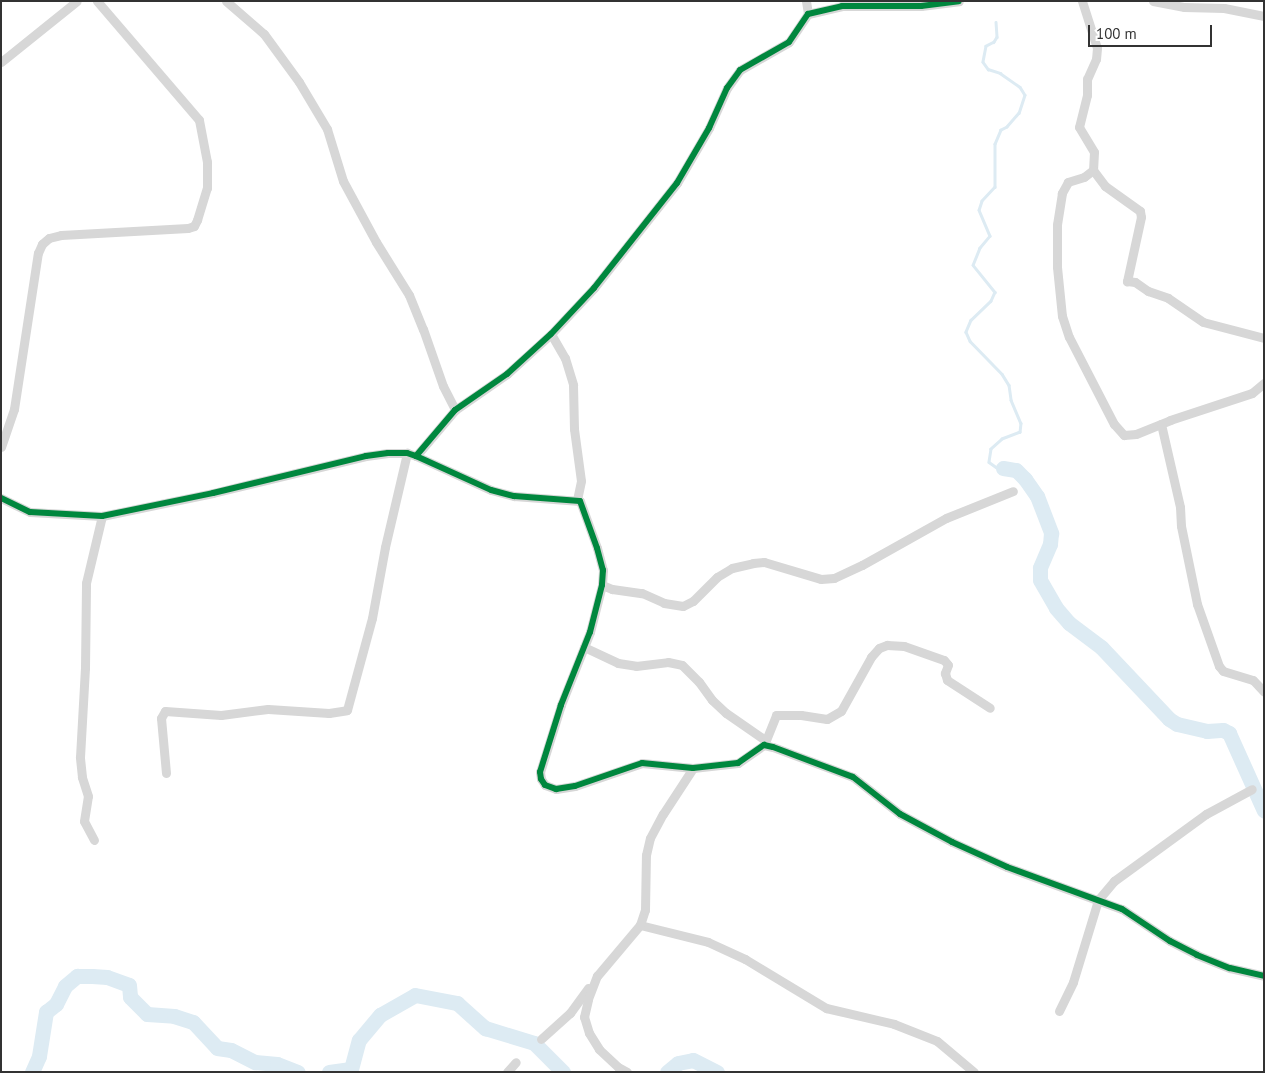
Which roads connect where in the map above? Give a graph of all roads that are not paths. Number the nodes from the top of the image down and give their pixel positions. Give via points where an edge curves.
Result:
1 (77, 1) edge
2 (97, 1) edge
3 (226, 1) edge
4 (806, 1) edge
5 (959, 1) edge
6 (1082, 1) edge
7 (1153, 1) edge
8 (808, 14) junction
9 (1264, 16) edge
10 (1, 62) edge
11 (1093, 170) junction
12 (551, 334) junction
13 (1264, 338) edge
14 (1264, 383) edge
15 (455, 410) junction
16 (1161, 424) junction
17 (1, 446) edge
18 (407, 453) junction
19 (416, 456) junction
20 (1013, 491) dead end
21 (1, 498) edge
22 (577, 500) junction
23 (102, 516) junction
24 (602, 585) junction
25 (584, 646) junction
26 (1264, 692) edge
27 (990, 708) dead end
28 (765, 743) junction
29 (693, 768) junction
30 (166, 774) dead end
31 (1252, 789) dead end
32 (94, 840) dead end
33 (1098, 900) junction
34 (640, 925) junction
35 (597, 976) junction
36 (1264, 976) edge
37 (1059, 1011) dead end
38 (541, 1039) dead end
39 (516, 1062) dead end
40 (507, 1072) edge
41 (627, 1072) edge
42 (974, 1072) edge

1 - 10 street
2 - 17 street via 199,120 207,162 207,188 194,226 61,235 42,244 14,409
3 - 15 street via 264,34 299,82 327,129 343,181 409,295 442,386
4 - 8 street
5 - 8 street via 921,6 842,6
6 - 11 street via 1097,48 1079,122 1081,132 1094,152
7 - 9 street via 1184,8 1224,8
8 - 12 street via 789,42 740,70 733,78 677,183 610,269
11 - 13 street via 1113,194 1140,211 1140,227 1126,281 1168,298 1203,322
11 - 16 street via 1068,182 1059,204 1057,267 1062,316 1069,337 1114,424 1128,436
12 - 15 street via 502,378
12 - 22 street via 572,378 580,481
14 - 16 street via 1252,393
15 - 19 street
16 - 26 street via 1197,604 1219,666 1223,671 1253,680
18 - 19 street
18 - 23 street via 366,456
18 - 30 street via 372,618 347,710 329,713 268,709 221,715 165,711 161,718
19 - 22 street via 491,490 514,496
20 - 24 street via 946,518 834,578 821,579 764,562 753,563 732,568 717,577 693,601 683,606
21 - 23 street via 30,512
22 - 24 street via 583,503 597,548 603,570
23 - 32 street via 86,583 80,757 88,796 84,821
24 - 25 street via 598,608
25 - 28 street via 618,663 636,666 668,662 682,665 719,707
25 - 29 street via 540,772 545,784 556,788 574,786 642,763
27 - 28 street via 947,680 948,665 944,660 904,646 887,645 871,657 841,712 827,719 776,715
28 - 29 street via 738,763
28 - 33 street via 853,777 900,814 952,842 1007,867
29 - 34 street via 650,838 646,855 645,910
31 - 33 street via 1206,814 1136,864 1114,881
33 - 36 street via 1122,909 1197,955 1230,968
33 - 37 street via 1073,982
34 - 35 street
34 - 42 street via 708,942 745,959 826,1008 894,1024 937,1041
35 - 38 street via 570,1013
35 - 41 street via 584,1017 599,1049 618,1068
39 - 40 street

